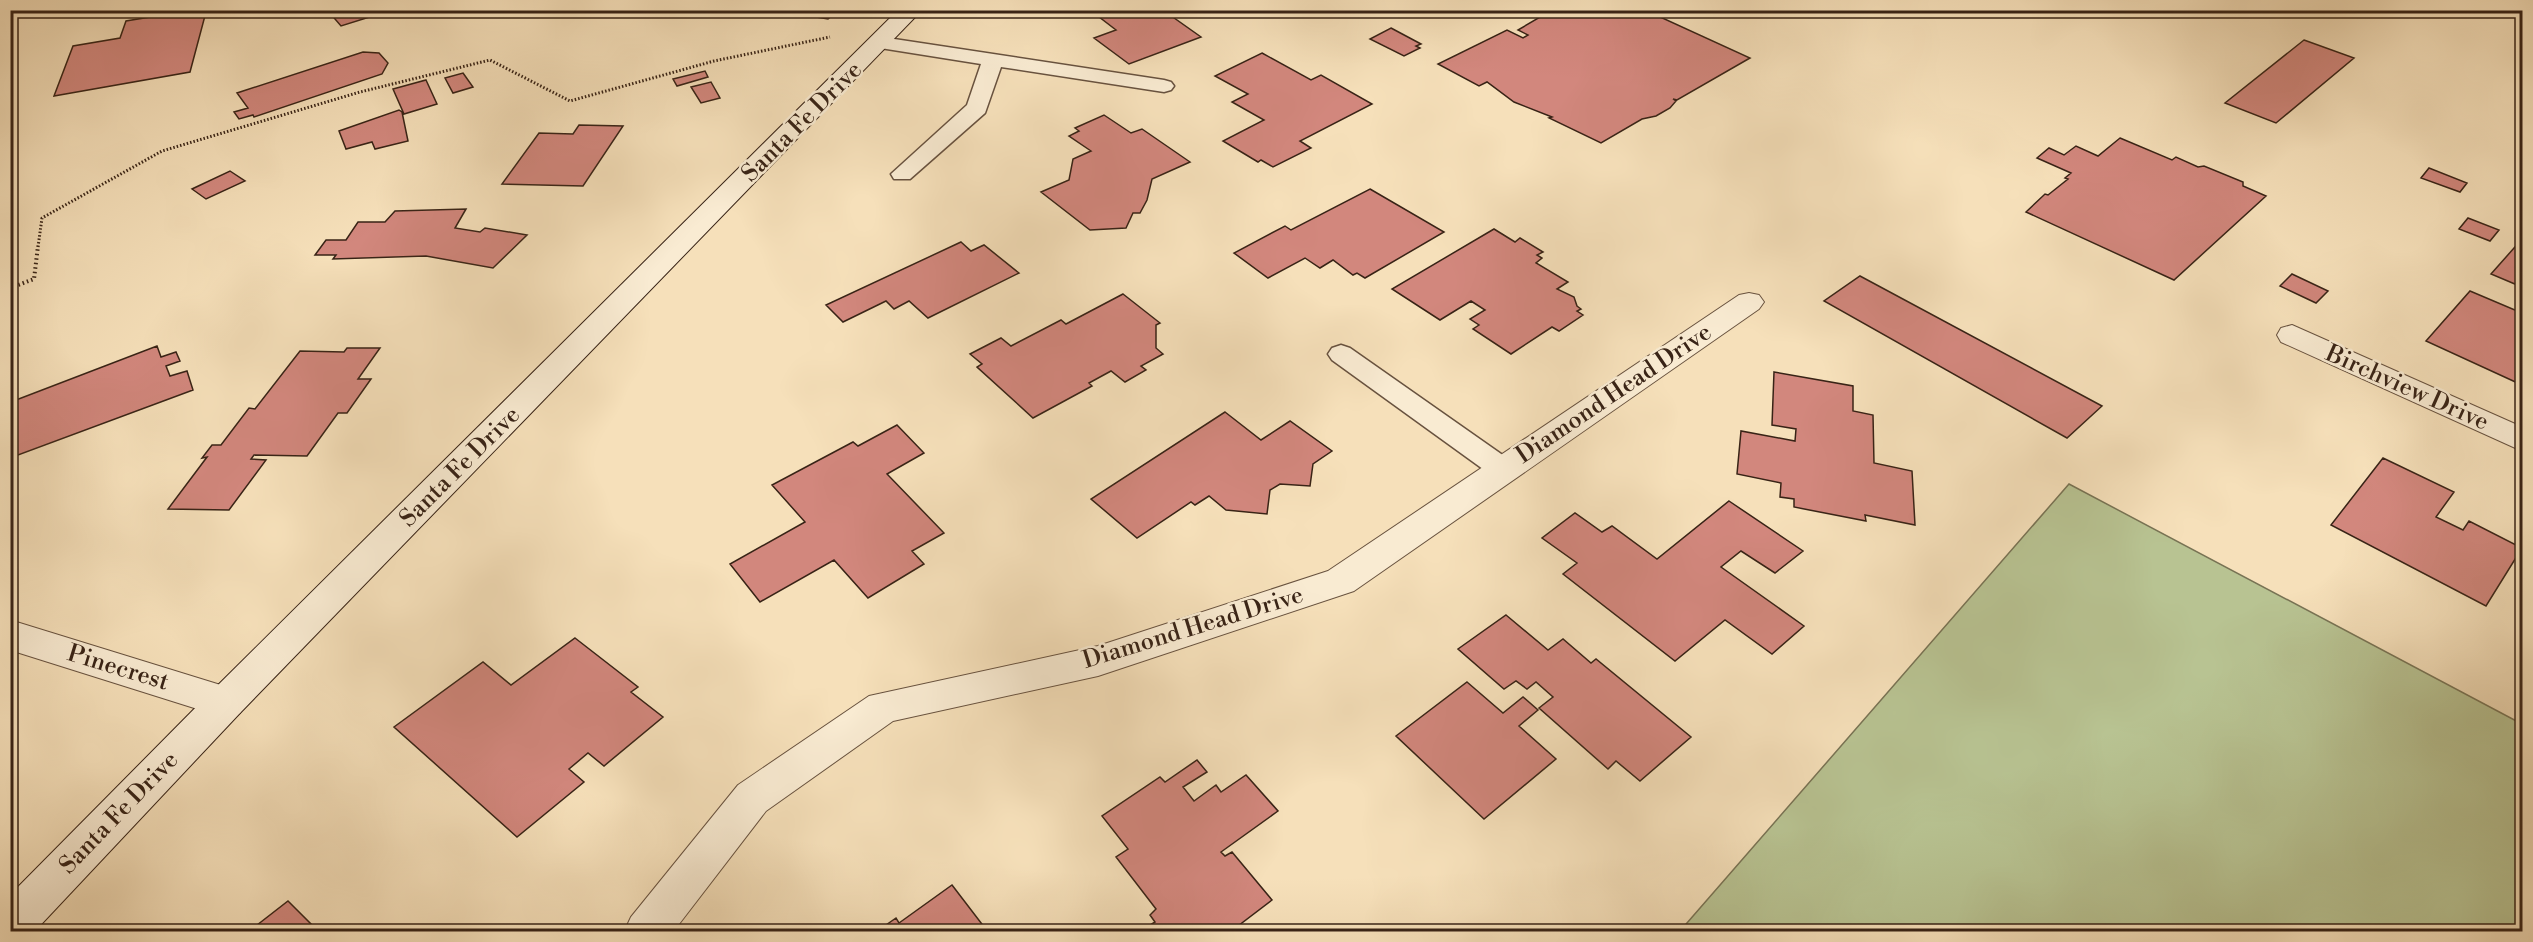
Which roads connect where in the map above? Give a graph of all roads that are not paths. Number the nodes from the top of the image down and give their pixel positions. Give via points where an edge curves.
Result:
1 (911, 10) edge
2 (881, 43) junction
3 (993, 59) junction
4 (1164, 86) dead end
5 (902, 174) dead end
6 (1749, 302) dead end
7 (2292, 335) dead end
8 (1341, 354) dead end
9 (2523, 440) edge
10 (1503, 470) junction
11 (10, 635) edge
12 (226, 702) junction
13 (10, 926) edge
14 (646, 932) edge

1 - 2 street, Santa Fe Drive
2 - 3 lane
2 - 12 street, Santa Fe Drive
3 - 4 lane
3 - 5 lane via 977,108
6 - 10 street, Diamond Head Drive
7 - 9 street, Birchview Drive
8 - 10 lane
10 - 14 street, Diamond Head Drive via 1341,581 1098,661 883,707 752,798
11 - 12 street, Pinecrest
12 - 13 street, Santa Fe Drive

